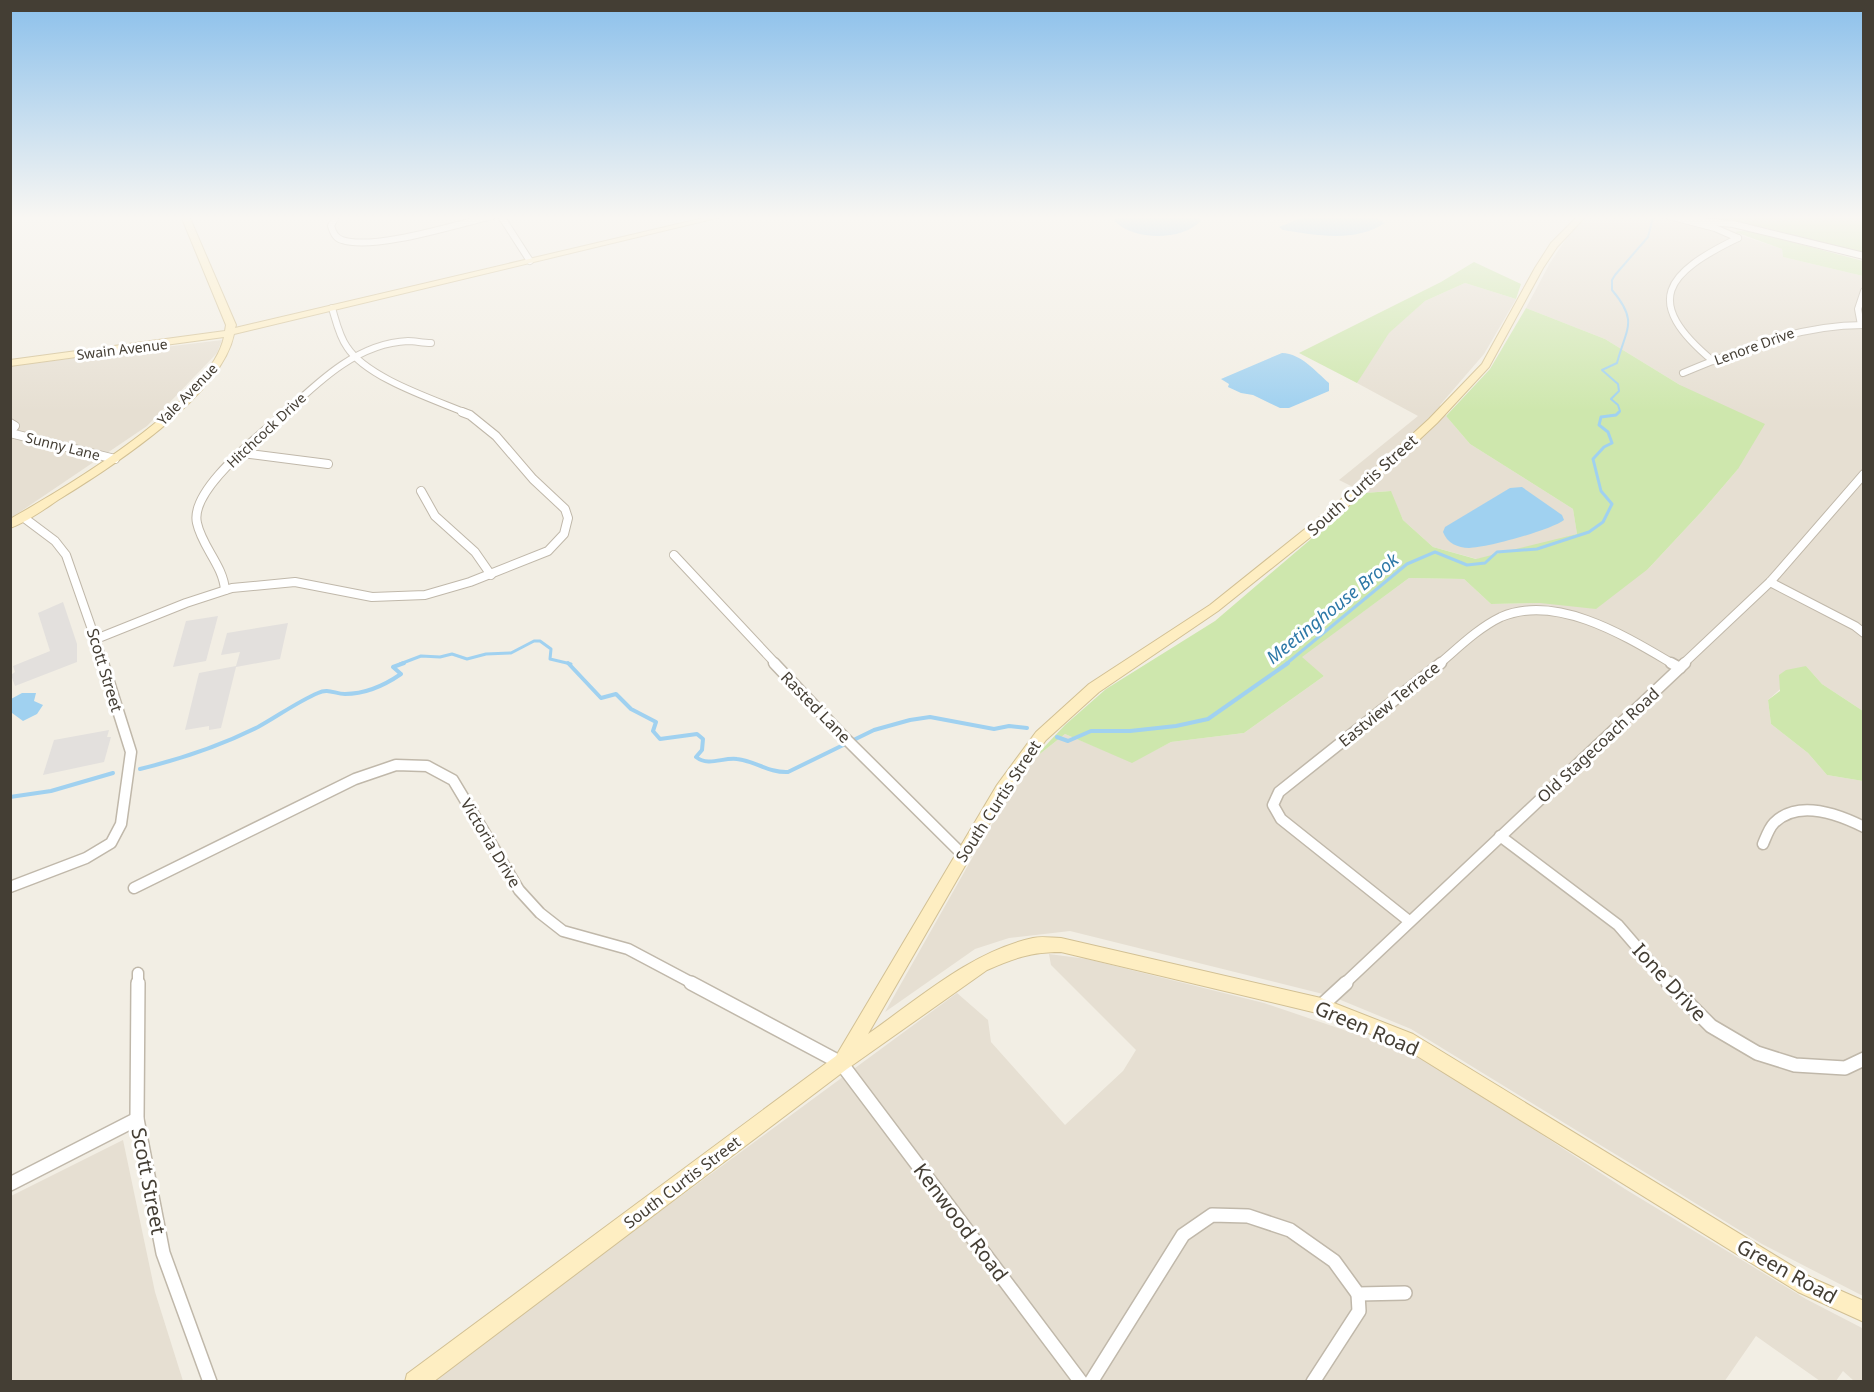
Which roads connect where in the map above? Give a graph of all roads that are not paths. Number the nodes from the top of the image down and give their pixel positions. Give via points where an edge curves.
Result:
1 (213, 281) edge
2 (446, 281) edge
3 (1532, 281) edge
4 (1675, 281) edge
5 (1863, 291) edge
6 (332, 308) junction
7 (1862, 325) edge
8 (232, 332) junction
9 (431, 343) dead end
10 (356, 357) junction
11 (1713, 361) junction
12 (10, 363) edge
13 (1683, 373) dead end
14 (10, 423) edge
15 (10, 433) edge
16 (242, 453) junction
17 (115, 459) junction
18 (328, 464) dead end
19 (1863, 474) edge
20 (421, 490) dead end
21 (23, 518) junction
22 (10, 524) edge
23 (674, 555) dead end
24 (491, 575) junction
25 (1770, 582) junction
26 (225, 590) junction
27 (1863, 633) edge
28 (96, 639) junction
29 (1680, 668) junction
30 (1863, 827) edge
31 (1500, 836) junction
32 (1763, 844) dead end
33 (963, 855) junction
34 (10, 887) edge
35 (134, 888) dead end
36 (1409, 921) junction
37 (138, 973) dead end
38 (1321, 1006) junction
39 (1863, 1059) edge
40 (841, 1063) junction
41 (137, 1119) junction
42 (10, 1184) edge
43 (1405, 1293) dead end
44 (1358, 1294) junction
45 (1863, 1312) edge
46 (210, 1382) edge
47 (415, 1382) edge
48 (1081, 1382) edge
49 (1091, 1382) edge
50 (1313, 1382) edge

1 - 8 street
2 - 6 street
3 - 33 street, South Curtis Street via 1486,365 1339,508 1214,608 1094,688 1056,720 1021,762
4 - 11 street via 1670,294 1671,312 1694,346
5 - 7 street via 1858,309
6 - 8 street
6 - 10 street via 340,334
7 - 11 street, Lenore Drive via 1796,330
8 - 12 street, Swain Avenue
8 - 17 street, Yale Avenue via 222,357 187,398
9 - 10 street, Hitchcock Drive via 408,341
10 - 16 street, Hitchcock Drive via 322,378
10 - 24 street via 388,380 470,415 565,509 568,527 548,551
11 - 13 street, Lenore Drive
14 - 15 street, Sunny Lane via 15,426
15 - 17 street, Sunny Lane
16 - 18 street
16 - 26 street, Hitchcock Drive via 202,494 196,514 200,533 224,578
17 - 21 street, Yale Avenue
19 - 25 street, Old Stagecoach Road
20 - 24 street via 435,516 475,552
21 - 22 street, Yale Avenue
21 - 28 street, Scott Street via 55,541 66,555
23 - 33 street, Rasted Lane via 853,747
24 - 26 street via 425,595 372,597 295,582
25 - 27 street
25 - 29 street, Old Stagecoach Road
26 - 28 street
28 - 34 street, Scott Street via 131,752 121,824 111,843 86,858
29 - 31 street, Old Stagecoach Road
29 - 36 street, Eastview Terrace via 1634,641 1569,615 1537,610 1513,613 1490,623 1279,792 1273,805 1281,819
30 - 32 street via 1817,811 1790,813 1774,823
31 - 36 street, Old Stagecoach Road
31 - 39 street, Ione Drive via 1618,925 1673,989 1712,1026 1756,1053 1795,1065 1845,1068
33 - 40 street, South Curtis Street
35 - 40 street, Victoria Drive via 354,779 396,765 427,766 453,780 519,890 563,931 628,949
36 - 38 street, Old Stagecoach Road
37 - 41 street, Scott Street
38 - 40 street, Green Road via 1061,945 1036,945 981,965
38 - 45 street, Green Road via 1407,1040 1805,1285
40 - 47 street, South Curtis Street
40 - 48 street, Kenwood Road
41 - 42 street
41 - 46 street, Scott Street via 164,1253
43 - 44 street
44 - 49 street via 1334,1261 1290,1230 1248,1216 1212,1215 1183,1235
44 - 50 street via 1359,1311 1352,1326

